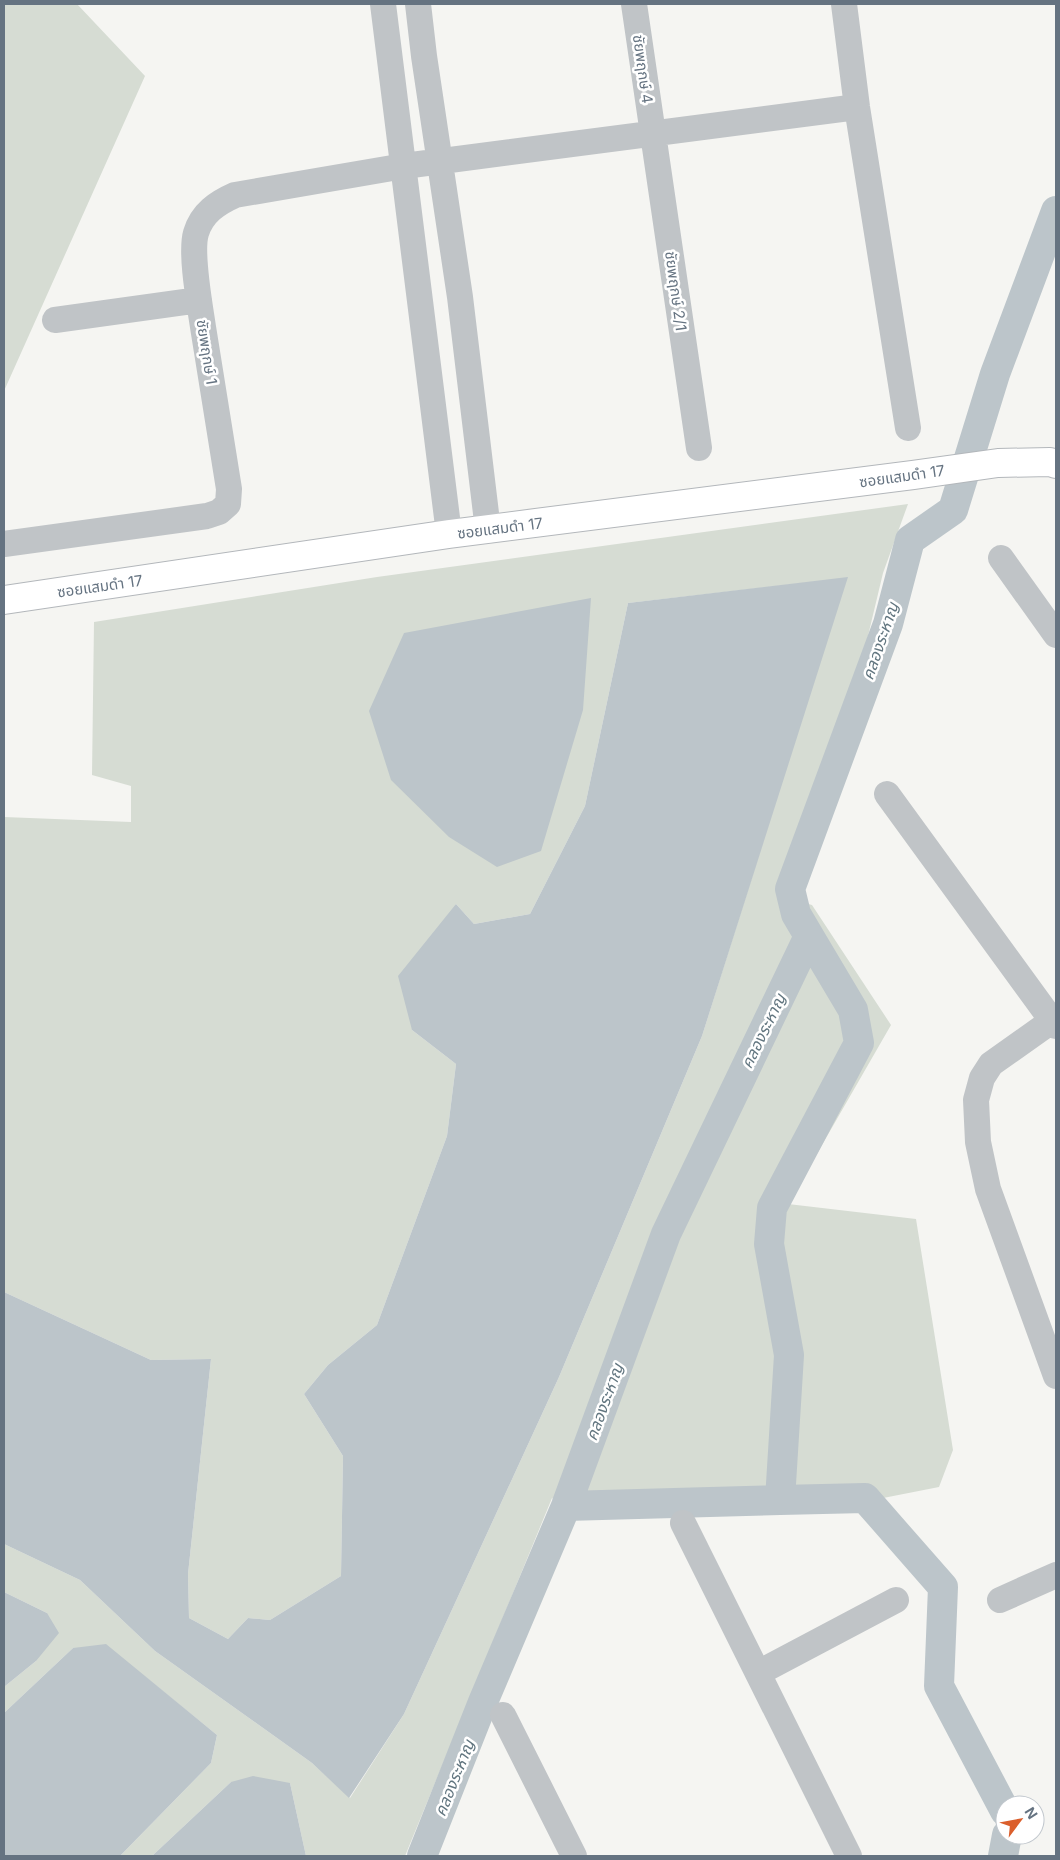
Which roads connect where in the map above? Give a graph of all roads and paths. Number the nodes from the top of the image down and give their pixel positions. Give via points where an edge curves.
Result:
1 (384, 4) edge
2 (418, 4) edge
3 (634, 4) edge
4 (844, 4) edge
5 (424, 56) junction
6 (391, 59) junction
7 (857, 107) junction
8 (653, 133) junction
9 (440, 162) junction
10 (404, 166) junction
11 (460, 297) junction
12 (199, 300) junction
13 (421, 303) junction
14 (55, 320) dead end
15 (908, 428) dead end
16 (699, 448) dead end
17 (1056, 464) edge
18 (488, 530) junction
19 (450, 534) junction
20 (4, 544) edge
21 (1001, 558) dead end
22 (4, 600) edge
23 (1056, 635) edge
24 (887, 794) dead end
25 (1055, 1021) edge
26 (1056, 1376) edge
27 (683, 1523) dead end
28 (1056, 1575) edge
29 (896, 1600) dead end
30 (1000, 1600) dead end
31 (758, 1673) junction
32 (503, 1715) dead end
33 (574, 1856) edge
34 (848, 1856) edge

1 - 6 street
2 - 5 street
3 - 8 street, ชัยพฤกษ์ 4
4 - 7 street
5 - 6 street
5 - 9 street
6 - 10 street
7 - 8 street, ชัยพฤกษ์ 1
7 - 15 street
8 - 9 street, ชัยพฤกษ์ 1
8 - 16 street, ชัยพฤกษ์ 2/1
9 - 10 street, ชัยพฤกษ์ 1
9 - 11 street
10 - 12 street, ชัยพฤกษ์ 1 via 235,195 218,203 202,218 195,235
10 - 13 street
11 - 13 street
11 - 18 street
12 - 14 street
12 - 20 street, ชัยพฤกษ์ 1 via 229,489 228,504 207,516
13 - 19 street
17 - 18 street, ซอยแสมดำ 17 via 998,463
18 - 19 street, ซอยแสมดำ 17
19 - 22 street, ซอยแสมดำ 17
21 - 23 street
24 - 25 street
25 - 26 street via 991,1064 982,1078 976,1100 978,1142 988,1189
27 - 31 street
28 - 30 street
29 - 31 street
31 - 34 street
32 - 33 street

